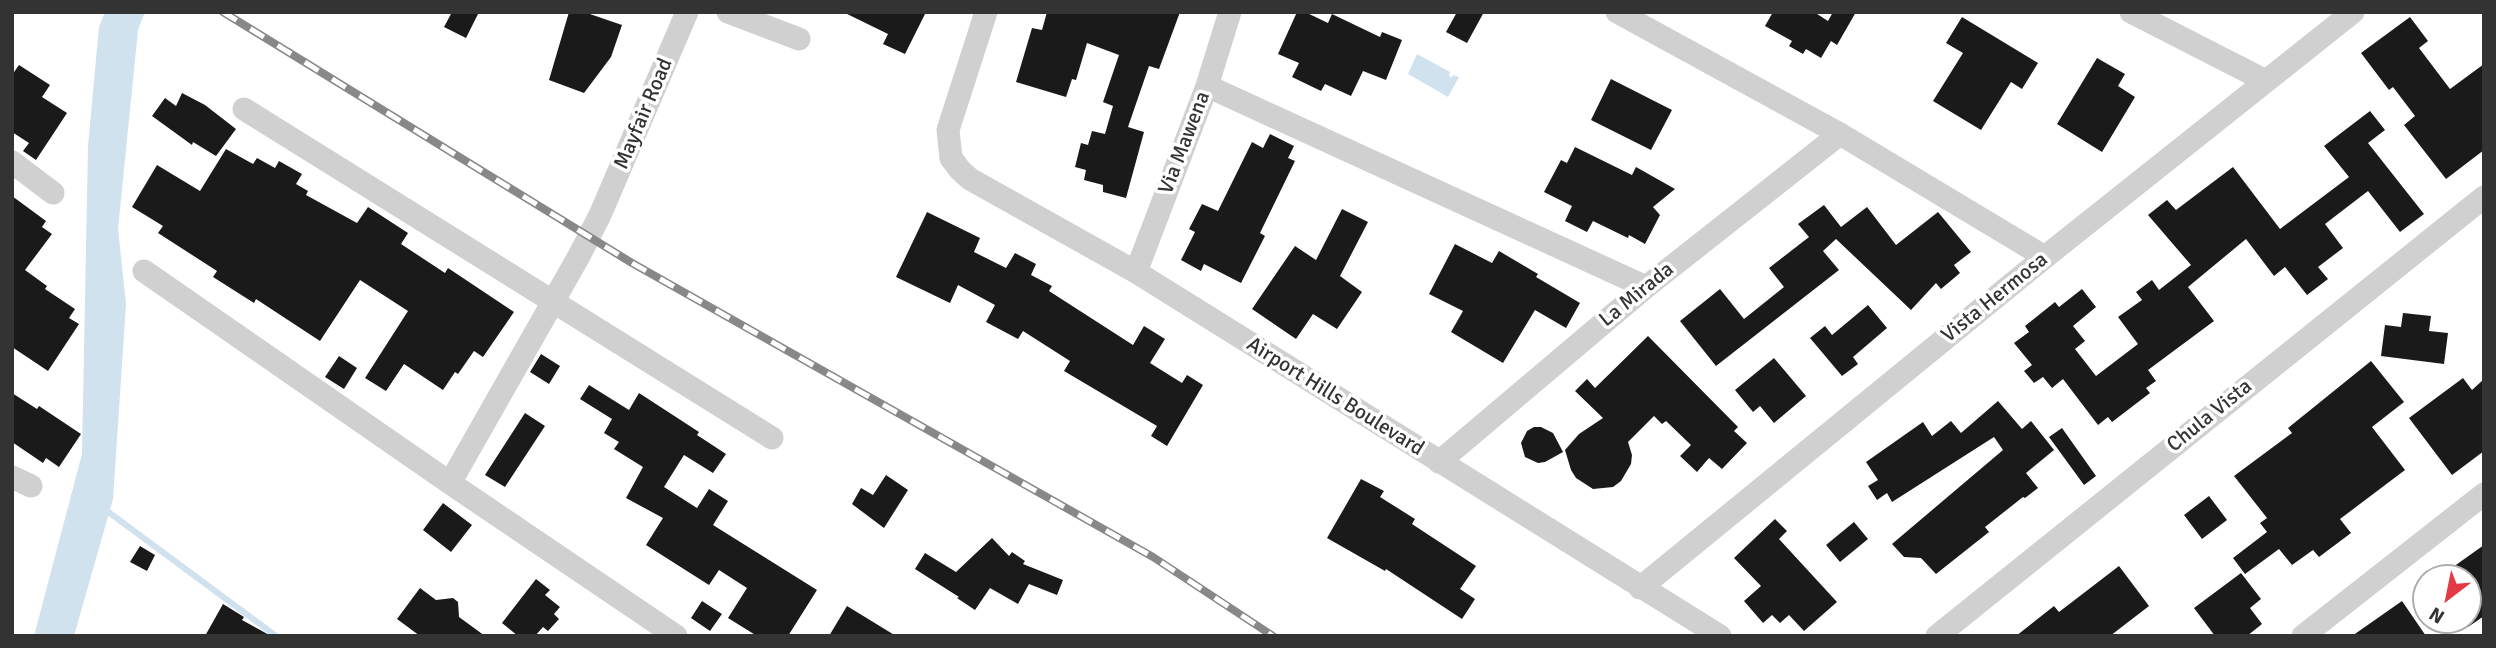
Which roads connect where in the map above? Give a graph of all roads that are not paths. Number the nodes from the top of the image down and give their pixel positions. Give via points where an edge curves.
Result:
1 (687, 12) edge
2 (728, 12) edge
3 (986, 12) edge
4 (1230, 12) edge
5 (1616, 12) edge
6 (2131, 12) edge
7 (2353, 12) edge
8 (799, 39) dead end
9 (2266, 81) junction
10 (1208, 86) junction
11 (244, 109) dead end
12 (1840, 134) junction
13 (12, 162) edge
14 (54, 193) dead end
15 (2484, 197) edge
16 (2045, 257) junction
17 (144, 271) dead end
18 (1136, 272) junction
19 (1646, 287) junction
20 (554, 300) junction
21 (772, 438) dead end
22 (1438, 462) junction
23 (450, 483) junction
24 (2484, 494) edge
25 (1640, 588) junction
26 (661, 632) edge
27 (1720, 636) edge
28 (1937, 636) edge
29 (2303, 636) edge

1 - 20 street, Mayfair Road via 600,215
2 - 8 street
3 - 18 street, Airport Hills Boulevard via 948,130 951,158 970,179
4 - 10 street, Via Mawena
5 - 12 street
6 - 9 street
7 - 9 street, Vista Hermosa
9 - 16 street, Vista Hermosa
10 - 18 street, Via Mawena
10 - 19 street
11 - 20 street
12 - 16 street
12 - 19 street, La Mirada
13 - 14 street
15 - 28 street, Chula Vista
16 - 25 street, Vista Hermosa
17 - 23 street
18 - 22 street, Airport Hills Boulevard
19 - 22 street, La Mirada
20 - 21 street
20 - 23 street, Mayfair Road
22 - 25 street, Airport Hills Boulevard
23 - 26 street
24 - 29 street
25 - 27 street, Airport Hills Boulevard

